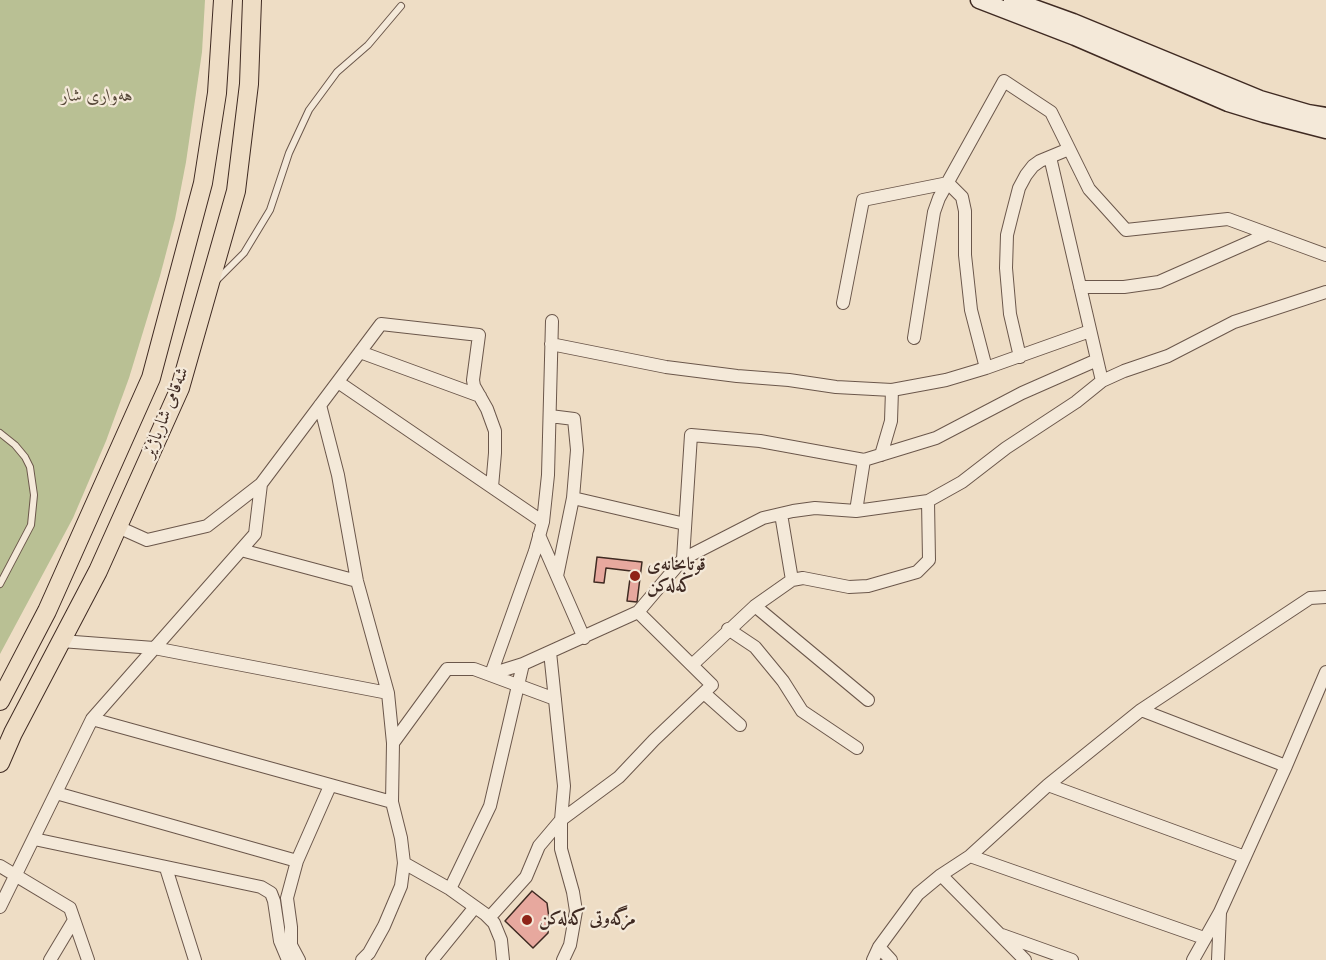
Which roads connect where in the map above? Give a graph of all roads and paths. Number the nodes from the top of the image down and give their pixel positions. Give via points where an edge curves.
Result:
1 (223, 0) edge
2 (252, 0) edge
3 (979, 0) edge
4 (1012, 0) edge
5 (401, 6) dead end
6 (1186, 78) junction
7 (1326, 116) edge
8 (1326, 129) edge
9 (1070, 148) junction
10 (1050, 157) junction
11 (948, 183) junction
12 (1268, 234) junction
13 (1326, 255) edge
14 (1080, 287) junction
15 (208, 289) junction
16 (1326, 292) edge
17 (843, 303) dead end
18 (552, 321) dead end
19 (1090, 331) junction
20 (914, 338) dead end
21 (551, 344) junction
22 (360, 352) junction
23 (1020, 357) junction
24 (1097, 360) junction
25 (986, 368) junction
26 (1101, 381) junction
27 (338, 382) junction
28 (892, 390) junction
29 (480, 396) junction
30 (320, 405) junction
31 (550, 416) junction
32 (0, 434) edge
33 (881, 455) junction
34 (864, 460) junction
35 (261, 484) junction
36 (492, 487) junction
37 (573, 498) junction
38 (928, 501) junction
39 (856, 512) junction
40 (781, 514) junction
41 (543, 522) junction
42 (685, 524) junction
43 (118, 527) junction
44 (539, 535) junction
45 (241, 550) junction
46 (683, 559) junction
47 (557, 576) junction
48 (792, 580) junction
49 (357, 581) junction
50 (0, 584) edge
51 (1326, 597) edge
52 (755, 606) junction
53 (47, 611) junction
54 (638, 612) junction
55 (70, 623) junction
56 (728, 629) junction
57 (584, 638) junction
58 (61, 641) junction
59 (154, 648) junction
60 (550, 652) junction
61 (523, 664) junction
62 (692, 665) junction
63 (1326, 672) edge
64 (491, 674) junction
65 (519, 685) junction
66 (388, 693) junction
67 (704, 693) junction
68 (555, 699) junction
69 (868, 700) dead end
70 (0, 701) edge
71 (1141, 710) junction
72 (92, 719) junction
73 (740, 725) dead end
74 (393, 743) junction
75 (857, 748) dead end
76 (0, 763) edge
77 (1286, 766) junction
78 (1048, 785) junction
79 (330, 786) junction
80 (56, 793) junction
81 (392, 802) junction
82 (561, 820) junction
83 (34, 839) junction
84 (970, 856) junction
85 (1245, 857) junction
86 (297, 861) junction
87 (404, 863) junction
88 (0, 866) edge
89 (166, 868) junction
90 (940, 874) junction
91 (15, 876) junction
92 (450, 889) junction
93 (0, 907) edge
94 (475, 907) junction
95 (1220, 912) junction
96 (489, 918) junction
97 (74, 920) junction
98 (999, 934) junction
99 (1204, 938) junction
100 (570, 945) junction
101 (879, 947) junction
102 (368, 958) edge
103 (50, 960) edge
104 (88, 960) edge
105 (195, 960) edge
106 (288, 960) edge
107 (299, 960) edge
108 (432, 960) edge
109 (503, 960) edge
110 (563, 960) edge
111 (567, 960) edge
112 (873, 960) edge
113 (891, 960) edge
114 (1025, 960) edge
115 (1072, 960) edge
116 (1193, 960) edge
117 (1218, 960) edge

1 - 53 main road, شەقامی شارباژێر via 217,93 203,183 151,378
2 - 15 main road, شەقامی شارباژێر via 249,84 236,191
3 - 6 street
4 - 6 street via 1073,22
5 - 15 lane via 368,45 336,72 309,110 289,153 270,210 244,253
6 - 7 street
6 - 8 street via 1264,114
9 - 10 street
9 - 11 street via 1051,112 1004,81
9 - 12 street via 1089,189 1126,230 1228,219
10 - 14 street
10 - 23 street via 1026,175 1007,235 1010,314
11 - 17 street via 863,200
11 - 20 street via 930,228
11 - 25 street via 962,197 965,211 966,276
12 - 13 street
12 - 14 street via 1159,282
14 - 19 street
15 - 43 main road, شەقامی شارباژێر via 180,388
16 - 26 street via 1234,322 1168,356
18 - 21 street
19 - 23 street
19 - 24 street
21 - 28 street via 725,375
21 - 31 street
22 - 27 street
22 - 29 street
22 - 29 street via 381,324 479,335 473,380
23 - 25 street
24 - 26 street
24 - 33 street via 1022,393 936,438
25 - 28 street
26 - 38 street via 962,482
27 - 30 street
27 - 36 street
28 - 33 street via 891,421
29 - 36 street via 495,431
30 - 35 street
30 - 49 street via 338,475
31 - 37 street via 574,419 577,450
31 - 41 street
32 - 50 lane via 25,457 34,495 31,525
33 - 34 street
34 - 39 street
34 - 42 street via 760,441 691,435
35 - 43 street via 207,526 147,540
35 - 45 street via 255,534
36 - 41 street
37 - 42 street
37 - 47 street
38 - 39 street
38 - 48 street via 929,560 917,572 868,586
39 - 40 street via 815,508
40 - 46 street via 743,527
40 - 48 street
41 - 44 street
42 - 46 street
43 - 55 main road, شەقامی شارباژێر
44 - 47 street
44 - 64 street
45 - 49 street
45 - 59 street
46 - 54 street
47 - 57 street
48 - 52 street
49 - 66 street
51 - 71 street via 1310,598
52 - 56 street
52 - 69 street
53 - 55 main road
53 - 70 main road, شەقامی شارباژێر
54 - 57 street
54 - 62 street
55 - 58 main road, شەقامی شارباژێر
56 - 62 street
56 - 75 street via 755,647 802,711
57 - 60 street
58 - 59 street
58 - 76 main road, شەقامی شارباژێر
59 - 66 street
59 - 72 street
60 - 61 street
60 - 68 street
61 - 64 street
61 - 65 street
62 - 67 street via 712,686
63 - 77 street
64 - 65 street
64 - 74 street via 474,669 447,669
65 - 68 street
65 - 92 street via 490,806
66 - 74 street
67 - 73 street
67 - 82 street via 619,777
68 - 82 street via 564,786
71 - 77 street
71 - 78 street
72 - 79 street
72 - 80 street
74 - 81 street
77 - 85 street
78 - 84 street
78 - 85 street
79 - 81 street
79 - 86 street
80 - 83 street
80 - 86 street
81 - 87 street
82 - 96 street via 539,846 526,878
82 - 100 street via 561,849 576,911
83 - 89 street
83 - 91 street
84 - 90 street
84 - 99 street
85 - 95 street
86 - 107 street via 287,898 291,945
87 - 92 street
87 - 102 street via 401,886
88 - 91 street
89 - 105 street
89 - 106 street via 261,887 271,893 280,941
90 - 98 street
90 - 101 street via 918,894
91 - 93 street
91 - 97 street via 70,908
92 - 94 street
94 - 96 street
94 - 108 street
95 - 99 street
95 - 117 street
96 - 109 street via 501,940
97 - 103 street
97 - 104 street
98 - 114 street
98 - 115 street
99 - 116 street
100 - 110 street
100 - 111 street
101 - 112 street
101 - 113 street

